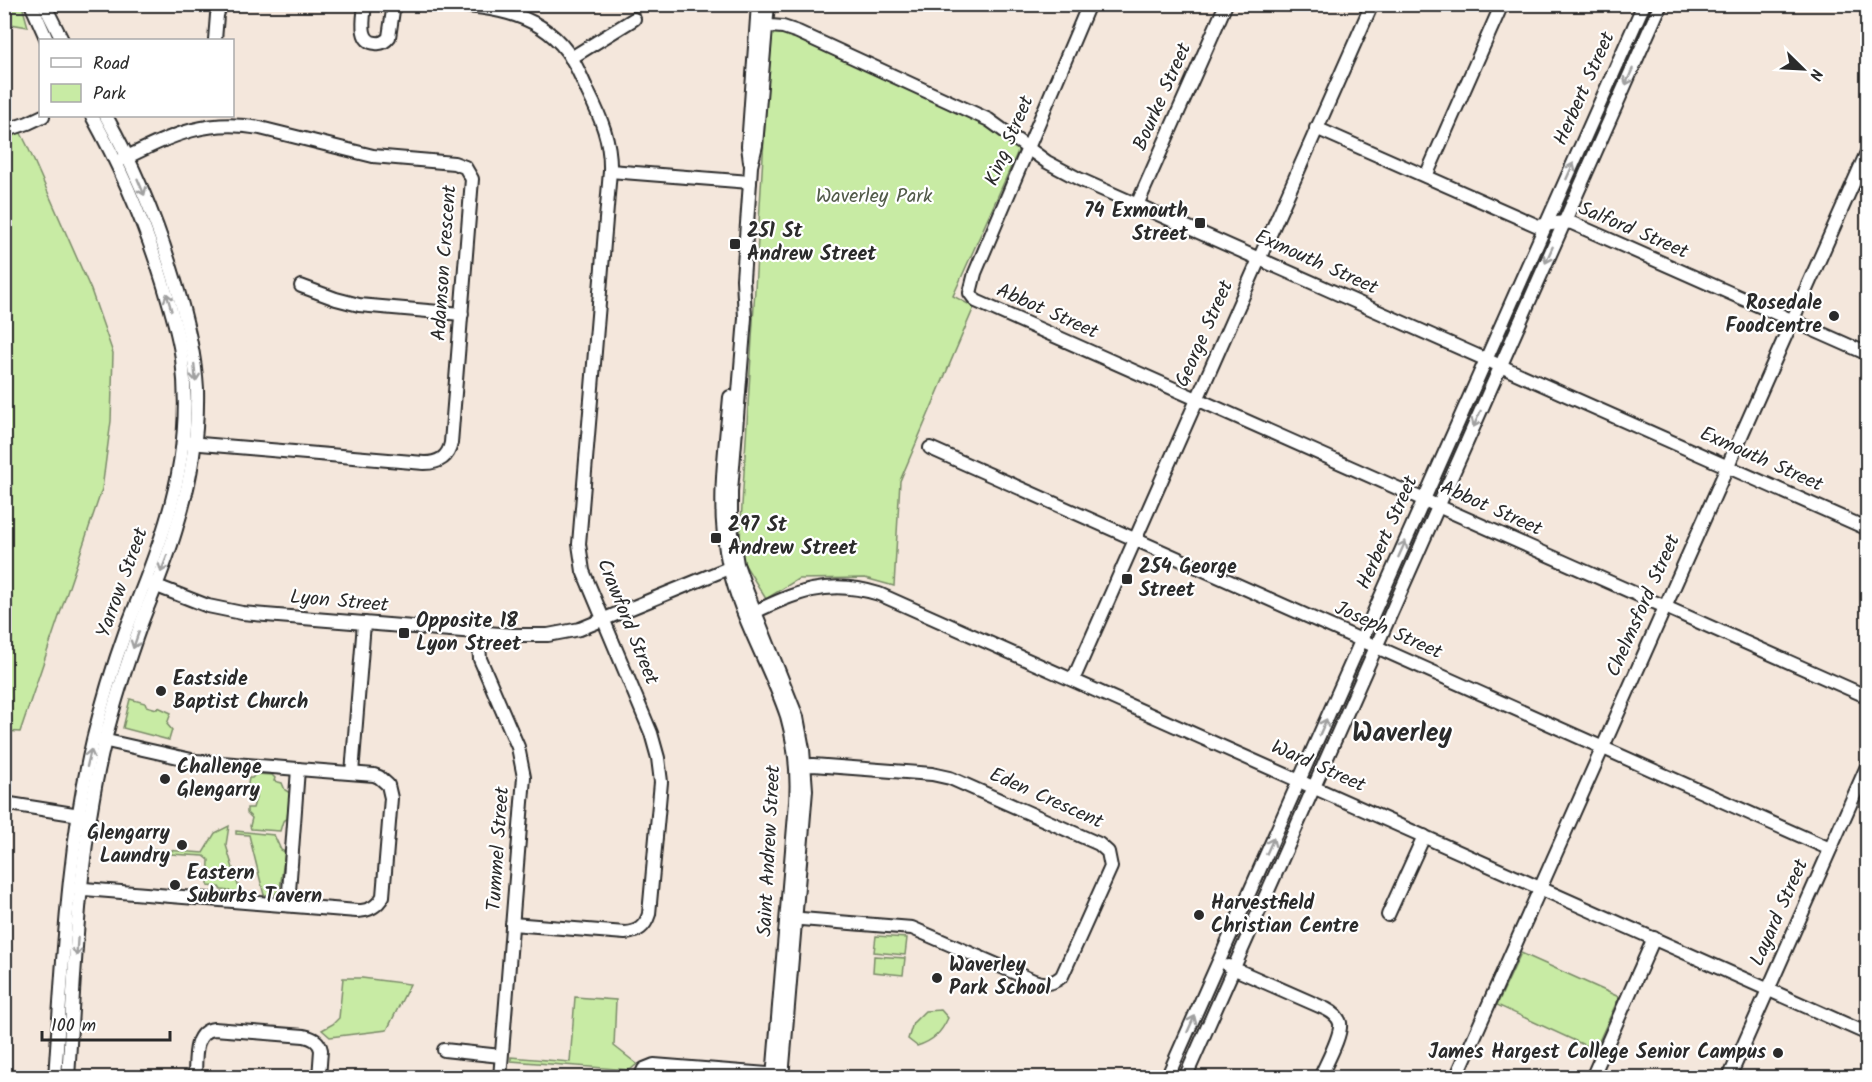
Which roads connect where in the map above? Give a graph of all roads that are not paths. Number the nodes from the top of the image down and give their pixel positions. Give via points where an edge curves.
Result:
1 (31, 4) edge
2 (44, 4) edge
3 (221, 4) edge
4 (365, 4) edge
5 (394, 4) edge
6 (445, 4) edge
7 (758, 4) edge
8 (768, 4) edge
9 (1089, 4) edge
10 (1226, 4) edge
11 (1372, 4) edge
12 (1502, 4) edge
13 (1644, 4) edge
14 (1661, 4) edge
15 (634, 19) dead end
16 (762, 25) junction
17 (1631, 33) junction
18 (47, 39) edge
19 (62, 39) edge
20 (215, 39) edge
21 (1646, 39) junction
22 (571, 58) junction
23 (42, 117) edge
24 (93, 117) edge
25 (106, 117) edge
26 (210, 121) edge
27 (1316, 128) junction
28 (4, 131) edge
29 (1028, 148) junction
30 (1868, 150) edge
31 (122, 160) junction
32 (610, 171) junction
33 (1426, 176) junction
34 (750, 182) junction
35 (1137, 205) junction
36 (1564, 222) junction
37 (1546, 226) junction
38 (1260, 259) junction
39 (301, 286) dead end
40 (970, 293) joint
41 (462, 314) junction
42 (1792, 320) junction
43 (1868, 354) edge
44 (1487, 359) junction
45 (1501, 366) junction
46 (1197, 400) junction
47 (188, 443) junction
48 (930, 448) dead end
49 (1727, 467) junction
50 (1424, 500) junction
51 (1438, 507) junction
52 (1868, 529) edge
53 (1135, 540) junction
54 (733, 565) junction
55 (151, 583) junction
56 (1665, 607) junction
57 (750, 614) junction
58 (603, 620) junction
59 (364, 623) junction
60 (480, 632) junction
61 (1362, 640) junction
62 (1376, 647) junction
63 (1073, 680) junction
64 (1868, 697) edge
65 (99, 739) junction
66 (1602, 748) junction
67 (1868, 764) edge
68 (801, 766) junction
69 (298, 769) junction
70 (352, 773) junction
71 (1299, 780) junction
72 (1314, 787) junction
73 (4, 803) edge
74 (84, 816) junction
75 (1424, 836) junction
76 (1830, 849) junction
77 (1540, 887) junction
78 (75, 888) junction
79 (288, 905) junction
80 (1388, 915) dead end
81 (791, 918) junction
82 (512, 924) junction
83 (1654, 938) junction
84 (1219, 962) junction
85 (1233, 968) junction
86 (1768, 989) junction
87 (1868, 1034) edge
88 (444, 1050) dead end
89 (501, 1056) junction
90 (778, 1076) edge
91 (55, 1077) edge
92 (68, 1077) edge
93 (195, 1077) edge
94 (319, 1077) edge
95 (500, 1077) edge
96 (640, 1077) edge
97 (1167, 1077) edge
98 (1185, 1077) edge
99 (1320, 1077) edge
100 (1456, 1077) edge
101 (1592, 1077) edge
102 (1729, 1077) edge

1 - 18 street
2 - 19 street
3 - 20 street
4 - 5 street via 364,33 368,39 381,43 389,37
6 - 22 street, Crawford Street via 515,14 546,31
7 - 16 street, Saint Andrew Street
8 - 16 street, Saint Andrew Street
9 - 29 street, King Street
10 - 35 street, Bourke Street
11 - 27 street, George Street
12 - 33 street
13 - 17 street, Herbert Street
14 - 21 street, Herbert Street
15 - 22 street
16 - 29 street, Exmouth Street via 793,30 971,111
16 - 34 street, Saint Andrew Street via 756,145
17 - 21 street
37 -> 17 street, Herbert Street
21 -> 36 street, Herbert Street
22 - 32 street, Crawford Street via 604,126 610,148
23 - 28 street
24 - 31 street, Yarrow Street
25 - 31 street, Yarrow Street
26 - 31 street, Adamson Crescent
26 - 41 street, Adamson Crescent via 374,156 465,167 472,179 472,189
27 - 33 street
27 - 38 street, George Street
29 - 35 street, Exmouth Street via 1062,171
29 - 40 street, King Street
30 - 42 street, Chelmsford Street
31 - 47 street, Yarrow Street via 165,249 189,329 197,389
32 - 34 street
32 - 58 street, Crawford Street via 579,544 583,571
33 - 37 street via 1538,226
34 - 54 street, Saint Andrew Street via 722,491 724,535
35 - 38 street, Exmouth Street
36 - 37 street, Salford Street
36 - 42 street, Salford Street
36 -> 45 street, Herbert Street
37 - 44 street, Herbert Street
38 - 44 street, Exmouth Street
38 - 46 street, George Street
39 - 41 street via 359,305
40 - 46 street, Abbot Street via 983,305
41 - 47 street, Adamson Crescent via 451,443 443,459 424,463
42 - 43 street, Salford Street
42 - 49 street, Chelmsford Street
44 - 45 street, Exmouth Street
44 - 50 street, Herbert Street
45 - 49 street, Exmouth Street
45 -> 51 street, Herbert Street
46 - 50 street, Abbot Street
46 - 53 street, George Street
47 - 55 street, Yarrow Street via 188,484 179,521
48 - 53 street, Joseph Street
49 - 52 street, Exmouth Street
49 - 56 street, Chelmsford Street
50 - 51 street, Abbot Street
61 -> 50 street, Herbert Street
51 - 56 street, Abbot Street
51 - 62 street, Herbert Street
53 - 61 street, Joseph Street
53 - 63 street, George Street
54 - 57 street, Saint Andrew Street
54 - 58 street, Lyon Street
55 - 59 street, Lyon Street via 233,612
55 - 65 street, Yarrow Street
56 - 64 street, Abbot Street
56 - 66 street, Chelmsford Street
57 - 63 street, Ward Street via 811,589 866,590
57 - 68 street, Saint Andrew Street
58 - 60 street, Lyon Street via 548,635
58 - 82 street, Crawford Street via 651,733 660,770 647,921 638,930 625,933
59 - 60 street, Lyon Street
59 - 70 street
60 - 82 street, Tummel Street via 480,659 518,747 523,768
61 - 62 street, Joseph Street
71 -> 61 street, Herbert Street
62 - 66 street, Joseph Street
62 - 72 street, Herbert Street
63 - 71 street, Ward Street
65 - 69 street via 196,761
65 - 74 street, Yarrow Street
66 - 76 street, Joseph Street
66 - 77 street, Chelmsford Street
67 - 76 street, Layard Street
68 - 81 street, Saint Andrew Street
68 - 81 street, Eden Crescent via 950,778 1099,844 1108,852 1111,867 1062,976 1052,983 1034,981 912,928
69 - 70 street
69 - 79 street
70 - 79 street via 379,777 391,791 380,902 364,911
71 - 72 street, Ward Street
84 -> 71 street, Herbert Street
72 - 75 street, Ward Street
72 - 85 street, Herbert Street
73 - 74 street
74 - 78 street, Yarrow Street
75 - 77 street, Ward Street
75 - 80 street
76 - 86 street, Layard Street
77 - 83 street, Ward Street
77 - 100 street, Chelmsford Street
78 - 79 street
78 - 91 street, Yarrow Street
78 -> 92 street, Yarrow Street
81 - 90 street, Saint Andrew Street
82 - 89 street, Tummel Street
83 - 86 street, Ward Street
83 - 101 street
84 - 85 street
97 -> 84 street, Herbert Street
85 - 98 street, Herbert Street
85 - 99 street via 1336,1016 1339,1032
86 - 87 street, Ward Street
86 - 102 street, Layard Street
88 - 89 street
89 - 95 street, Tummel Street
90 - 96 street via 654,1065 644,1069
93 - 94 street via 199,1040 214,1029 314,1039 321,1050

